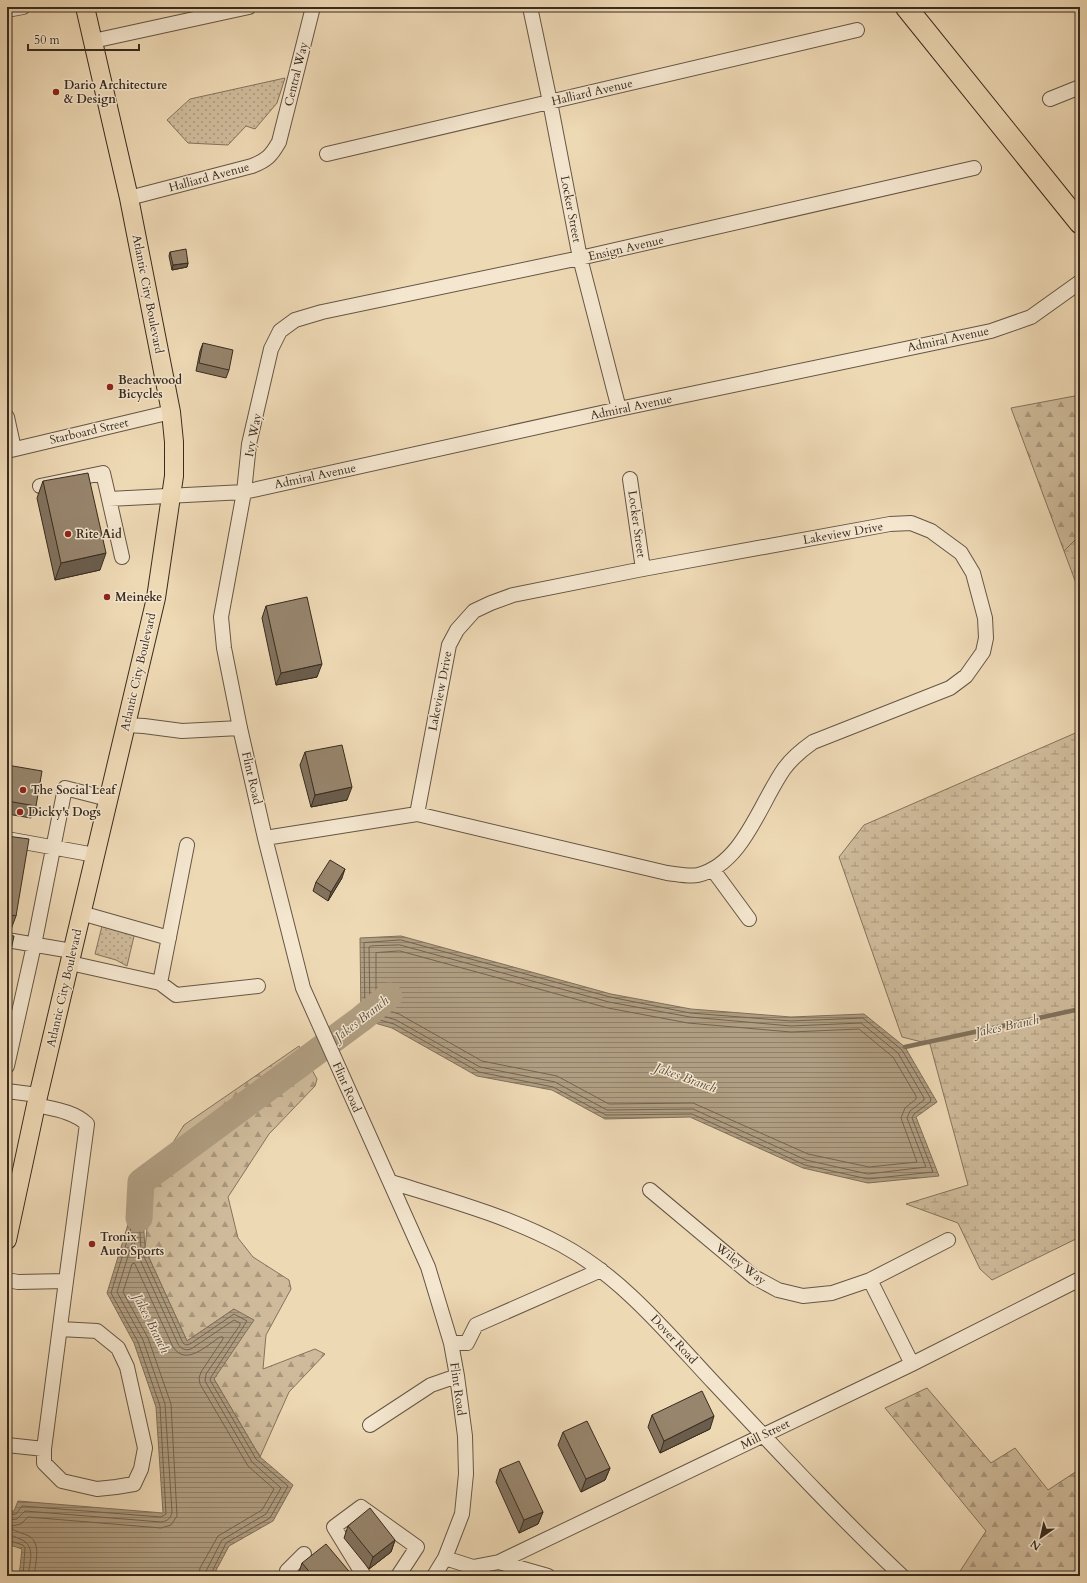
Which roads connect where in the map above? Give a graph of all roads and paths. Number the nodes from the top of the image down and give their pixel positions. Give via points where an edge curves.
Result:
1 (23, 7) edge
2 (85, 7) edge
3 (249, 7) edge
4 (313, 7) edge
5 (530, 7) edge
6 (906, 7) edge
7 (7, 10) edge
8 (857, 30) dead end
9 (93, 41) junction
10 (1080, 87) edge
11 (1050, 99) dead end
12 (550, 102) junction
13 (279, 142) joint
14 (327, 154) dead end
15 (974, 168) dead end
16 (129, 198) junction
17 (1080, 223) edge
18 (580, 258) junction
19 (1080, 282) edge
20 (280, 330) joint
21 (619, 409) junction
22 (171, 412) junction
23 (7, 417) edge
24 (10, 450) edge
25 (630, 479) dead end
26 (40, 486) dead end
27 (244, 492) junction
28 (171, 495) junction
29 (110, 499) junction
30 (234, 541) joint
31 (122, 557) dead end
32 (643, 569) junction
33 (126, 725) junction
34 (240, 728) junction
35 (108, 799) junction
36 (417, 814) junction
37 (265, 838) junction
38 (7, 839) edge
39 (187, 845) dead end
40 (54, 847) junction
41 (95, 855) junction
42 (714, 870) junction
43 (81, 913) junction
44 (750, 919) dead end
45 (169, 938) junction
46 (7, 940) edge
47 (34, 945) junction
48 (71, 957) junction
49 (160, 983) junction
50 (258, 986) dead end
51 (7, 1066) edge
52 (7, 1091) edge
53 (37, 1100) junction
54 (391, 1182) junction
55 (650, 1190) dead end
56 (7, 1240) edge
57 (948, 1240) dead end
58 (601, 1270) junction
59 (7, 1280) edge
60 (870, 1280) junction
61 (1080, 1280) edge
62 (66, 1281) junction
63 (60, 1329) junction
64 (451, 1343) junction
65 (912, 1364) junction
66 (457, 1376) junction
67 (370, 1425) dead end
68 (763, 1435) junction
69 (7, 1445) edge
70 (44, 1449) junction
71 (304, 1554) dead end
72 (445, 1558) junction
73 (499, 1562) junction
74 (291, 1576) edge
75 (364, 1576) edge
76 (398, 1576) edge
77 (434, 1576) edge
78 (548, 1576) edge
79 (902, 1576) edge

1 - 7 street
2 - 9 main road, Atlantic City Boulevard
3 - 9 street
4 - 13 street, Central Way
5 - 12 street, Locker Street
6 - 17 highway
8 - 12 street, Halliard Avenue
9 - 16 main road, Atlantic City Boulevard
10 - 11 street
12 - 14 street, Halliard Avenue
12 - 18 street, Locker Street
13 - 16 street, Halliard Avenue via 272,155 252,166
15 - 18 street, Ensign Avenue
16 - 22 main road, Atlantic City Boulevard
18 - 20 street, Ensign Avenue via 322,312 295,320
18 - 21 street, Locker Street
19 - 21 street, Admiral Avenue via 1031,317 991,330
20 - 27 street, Ivy Way via 271,349 251,437
21 - 27 street, Admiral Avenue
22 - 24 street, Starboard Street
22 - 28 main road, Atlantic City Boulevard via 174,442
23 - 24 street
25 - 32 street, Locker Street
26 - 29 street via 103,473
27 - 28 street, Admiral Avenue
27 - 30 street, Ivy Way
28 - 29 street, Admiral Avenue
28 - 33 main road, Atlantic City Boulevard via 156,598
29 - 31 street
30 - 34 street, Flint Road via 221,618 224,648
32 - 36 street, Lakeview Drive via 513,595 491,602 474,611 456,630 449,645
32 - 42 street, Lakeview Drive via 890,524 911,523 931,531 961,554 973,573 985,618 986,638 982,652 966,676 950,688 813,742 805,748 786,767 770,791 746,837
33 - 34 street via 182,731
33 - 35 main road, Atlantic City Boulevard
34 - 37 street, Flint Road
35 - 40 street via 65,788
35 - 41 main road, Atlantic City Boulevard
36 - 37 street, Lakeview Drive
36 - 42 street, Lakeview Drive via 668,873 696,876
37 - 54 street, Flint Road via 303,988
38 - 40 street
39 - 45 street
40 - 41 street
40 - 47 street
41 - 43 main road, Atlantic City Boulevard
42 - 44 street
43 - 45 street
43 - 48 main road, Atlantic City Boulevard
45 - 49 street
46 - 47 street
47 - 48 street
47 - 51 street
48 - 49 street
48 - 53 main road, Atlantic City Boulevard
49 - 50 street via 176,995
52 - 53 street
53 - 56 main road, Atlantic City Boulevard
53 - 62 street via 68,1112 87,1124
54 - 58 street, Dover Road via 472,1207 519,1225 562,1245
54 - 64 street, Flint Road via 428,1267
55 - 60 street, Wiley Way via 754,1277 778,1290 803,1296 832,1293
57 - 60 street, Wiley Way
58 - 64 street via 476,1324 467,1343
58 - 68 street, Dover Road via 640,1303
59 - 62 street
60 - 65 street
61 - 65 street, Mill Street
62 - 63 street
63 - 70 street
63 - 70 street via 97,1331 118,1348 127,1367 145,1448 141,1469 134,1484 97,1489 62,1481 44,1463
64 - 66 street, Flint Road
65 - 68 street, Mill Street
66 - 67 street via 431,1385
66 - 72 street, Flint Road via 465,1436 466,1474 462,1514
68 - 73 street, Mill Street
68 - 79 street, Dover Road
69 - 70 street
71 - 74 street via 286,1571
72 - 73 street, Mill Street via 473,1567
72 - 77 street, Flint Road
73 - 78 street
75 - 76 street via 334,1526 361,1507 417,1547

